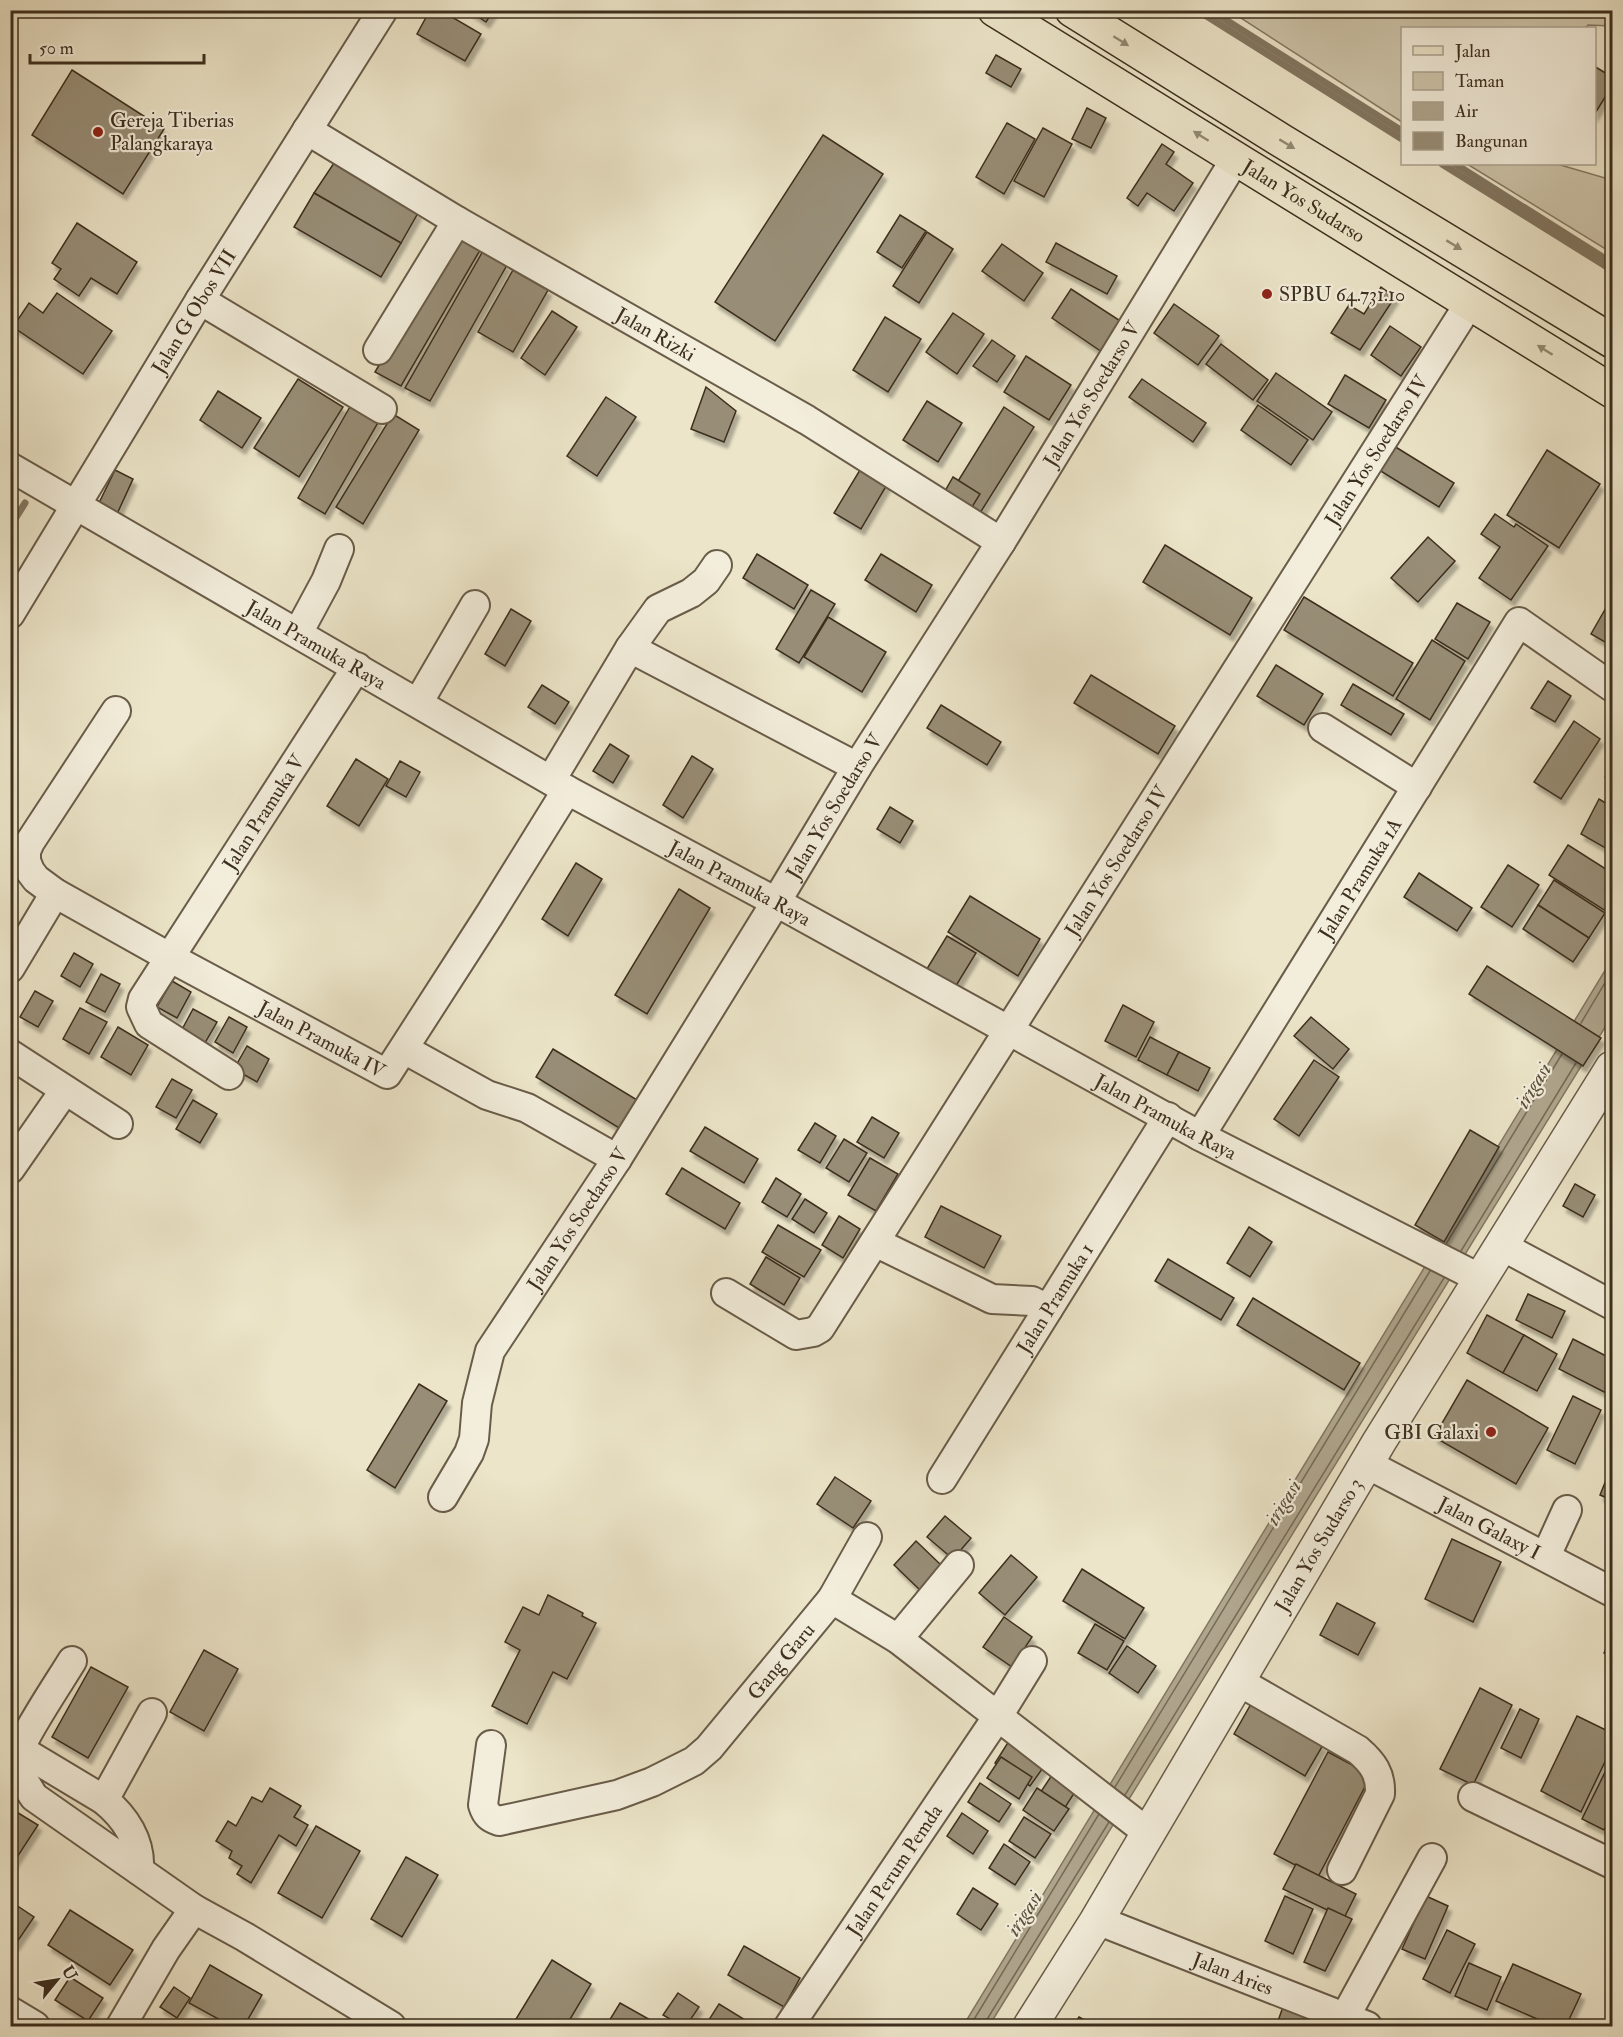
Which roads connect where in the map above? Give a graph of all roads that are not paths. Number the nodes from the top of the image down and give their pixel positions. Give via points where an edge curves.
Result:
1 (382, 10) edge
2 (993, 10) edge
3 (1072, 10) edge
4 (307, 130) junction
5 (1236, 158) junction
6 (457, 221) junction
7 (200, 300) junction
8 (1469, 304) junction
9 (1610, 339) edge
10 (378, 350) dead end
11 (1584, 374) junction
12 (1612, 391) edge
13 (382, 409) dead end
14 (10, 467) edge
15 (78, 504) junction
16 (1001, 542) junction
17 (339, 549) dead end
18 (717, 565) dead end
19 (475, 605) dead end
20 (10, 614) edge
21 (298, 633) junction
22 (630, 648) junction
23 (357, 667) junction
24 (1612, 687) edge
25 (418, 703) junction
26 (116, 711) dead end
27 (1323, 728) dead end
28 (857, 767) junction
29 (559, 785) junction
30 (1417, 788) junction
31 (55, 893) junction
32 (776, 902) junction
33 (168, 957) junction
34 (10, 968) edge
35 (1008, 1030) junction
36 (404, 1049) junction
37 (10, 1054) edge
38 (1612, 1068) edge
39 (229, 1075) dead end
40 (65, 1090) junction
41 (1168, 1117) junction
42 (118, 1124) dead end
43 (1200, 1136) junction
44 (617, 1159) junction
45 (10, 1169) edge
46 (875, 1242) junction
47 (1502, 1245) junction
48 (1478, 1278) junction
49 (726, 1293) dead end
50 (1612, 1305) edge
51 (1048, 1310) junction
52 (1372, 1453) junction
53 (942, 1479) dead end
54 (443, 1497) dead end
55 (867, 1537) dead end
56 (959, 1565) dead end
57 (1612, 1592) edge
58 (832, 1599) junction
59 (898, 1639) junction
60 (72, 1661) dead end
61 (1032, 1661) dead end
62 (1238, 1681) junction
63 (152, 1713) dead end
64 (998, 1716) junction
65 (491, 1745) dead end
66 (19, 1749) junction
67 (1473, 1797) dead end
68 (104, 1800) junction
69 (1138, 1825) junction
70 (1432, 1858) dead end
71 (1612, 1864) edge
72 (139, 1870) junction
73 (1342, 1870) dead end
74 (194, 1909) junction
75 (1097, 1920) junction
76 (10, 2011) edge
77 (1356, 2022) edge
78 (36, 2026) edge
79 (121, 2026) edge
80 (392, 2026) edge
81 (789, 2026) edge
82 (1029, 2026) edge

1 - 4 street, Jalan G Obos VII
5 -> 2 main road, Jalan Yos Sudarso
3 -> 9 main road, Jalan Yos Sudarso
4 - 6 street, Jalan Rizki
4 - 7 street, Jalan G Obos VII
5 - 8 main road, Jalan Yos Sudarso
5 - 16 street, Jalan Yos Soedarso V
6 - 10 street
6 - 16 street, Jalan Rizki via 807,420
7 - 13 street
7 - 15 street, Jalan G Obos VII
11 -> 8 main road, Jalan Yos Sudarso
8 - 35 street, Jalan Yos Soedarso IV
9 - 11 main road
11 - 12 main road, Jalan Yos Sudarso
14 - 15 street, Jalan Pramuka Raya
15 - 20 street, Jalan G Obos VII
15 - 21 street, Jalan Pramuka Raya
16 - 28 street, Jalan Yos Soedarso V
17 - 21 street
18 - 22 street, Jalan Pramuka IV via 691,593 658,609
19 - 25 street
21 - 23 street, Jalan Pramuka Raya
22 - 28 street
22 - 29 street, Jalan Pramuka IV
23 - 25 street, Jalan Pramuka Raya
23 - 33 street, Jalan Pramuka V
24 - 30 street, Jalan Pramuka 1A via 1519,622
25 - 29 street, Jalan Pramuka Raya
26 - 31 street, Jalan Pramuka IV via 26,851 30,871
27 - 30 street
28 - 32 street, Jalan Yos Soedarso V
29 - 32 street, Jalan Pramuka Raya
29 - 36 street, Jalan Pramuka IV
30 - 43 street, Jalan Pramuka 1A
31 - 33 street, Jalan Pramuka IV
31 - 34 street
32 - 35 street, Jalan Pramuka Raya
32 - 44 street, Jalan Yos Soedarso V
33 - 36 street, Jalan Pramuka IV via 387,1074
33 - 39 street, Jalan Pramuka V via 143,999 144,1016 158,1032
35 - 41 street, Jalan Pramuka Raya
35 - 46 street, Jalan Yos Soedarso IV
36 - 44 street via 487,1095 526,1108
37 - 40 street
38 - 47 street, Jalan Yos Sudarso 3
40 - 42 street
40 - 45 street
41 - 43 street, Jalan Pramuka Raya
41 - 51 street, Jalan Pramuka 1
43 - 48 street, Jalan Pramuka Raya
44 - 54 street, Jalan Yos Soedarso V via 490,1351 477,1403 474,1439
46 - 49 street, Jalan Yos Soedarso IV via 826,1320 813,1332 796,1335
46 - 51 street via 992,1299 1032,1301
47 - 48 street, Jalan Yos Sudarso 3
47 - 50 street
48 - 52 street, Jalan Yos Sudarso 3
51 - 53 street, Jalan Pramuka 1
52 - 57 street, Jalan Galaxy I via 1555,1535
52 - 62 street, Jalan Yos Sudarso 3
55 - 58 street
56 - 59 street
58 - 59 street
58 - 65 street, Gang Garu via 709,1748 681,1769 652,1782 617,1795 499,1821 490,1818 483,1805
59 - 64 street
60 - 66 street
61 - 64 street, Jalan Perum Pemda
62 - 69 street, Jalan Yos Sudarso 3
62 - 73 street via 1358,1750 1378,1773 1380,1794
63 - 68 street
64 - 69 street
64 - 81 street, Jalan Perum Pemda
66 - 68 street
66 - 72 street via 19,1766 34,1797
67 - 71 street
68 - 72 street via 131,1831 140,1859
69 - 75 street, Jalan Yos Sudarso 3
70 - 77 street
72 - 74 street
74 - 79 street
74 - 80 street
75 - 77 street, Jalan Aries
75 - 82 street, Jalan Yos Sudarso 3
76 - 78 street

